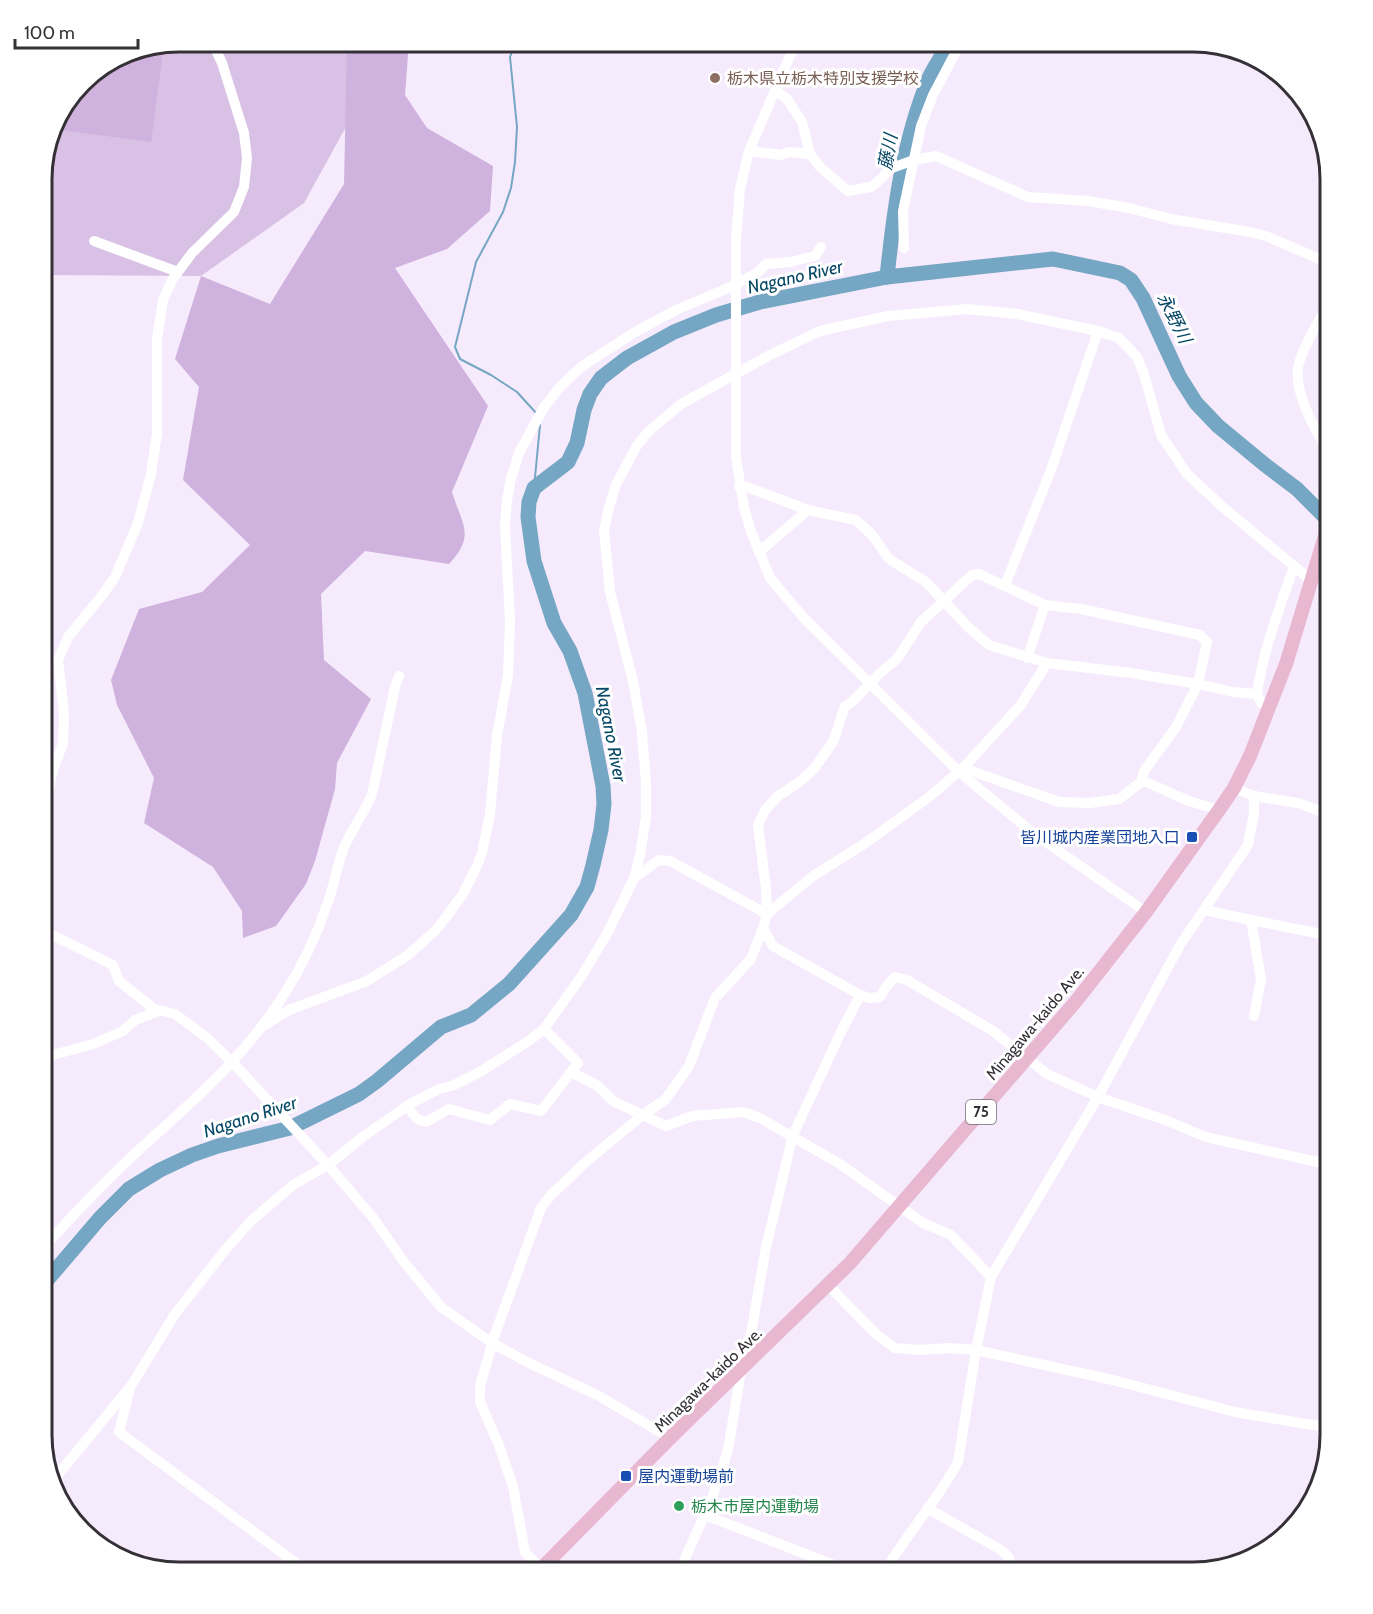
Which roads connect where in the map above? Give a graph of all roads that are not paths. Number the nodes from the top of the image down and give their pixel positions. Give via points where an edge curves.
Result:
1 (217, 52) edge
2 (791, 53) edge
3 (955, 53) edge
4 (775, 90) junction
5 (749, 151) junction
6 (810, 154) junction
7 (914, 160) junction
8 (94, 241) dead end
9 (821, 247) dead end
10 (904, 248) dead end
11 (1320, 259) edge
12 (178, 272) junction
13 (735, 288) junction
14 (1320, 320) edge
15 (1098, 331) junction
16 (736, 370) junction
17 (1320, 437) edge
18 (739, 487) junction
19 (808, 510) junction
20 (759, 552) junction
21 (1320, 554) edge
22 (1294, 566) junction
23 (1313, 578) junction
24 (1005, 585) junction
25 (944, 600) junction
26 (1045, 605) junction
27 (1027, 658) junction
28 (1047, 663) junction
29 (399, 676) dead end
30 (870, 683) junction
31 (1198, 684) junction
32 (1257, 694) junction
33 (1270, 707) junction
34 (961, 770) junction
35 (53, 771) edge
36 (1141, 782) junction
37 (1234, 788) junction
38 (1254, 796) junction
39 (1219, 810) junction
40 (1320, 811) edge
41 (634, 878) junction
42 (1204, 910) junction
43 (1146, 912) junction
44 (767, 914) junction
45 (1251, 920) junction
46 (763, 928) junction
47 (1320, 934) edge
48 (52, 935) edge
49 (860, 995) junction
50 (159, 1011) junction
51 (1254, 1016) dead end
52 (260, 1029) junction
53 (544, 1029) junction
54 (52, 1055) edge
55 (1027, 1059) junction
56 (233, 1064) junction
57 (571, 1072) junction
58 (1098, 1097) junction
59 (407, 1106) junction
60 (644, 1114) junction
61 (792, 1135) junction
62 (1320, 1163) edge
63 (327, 1165) junction
64 (900, 1205) junction
65 (52, 1238) edge
66 (991, 1277) junction
67 (829, 1286) junction
68 (492, 1342) junction
69 (976, 1350) junction
70 (741, 1371) junction
71 (131, 1386) junction
72 (1320, 1426) edge
73 (670, 1438) junction
74 (59, 1474) edge
75 (927, 1508) junction
76 (705, 1515) junction
77 (294, 1562) edge
78 (533, 1562) edge
79 (549, 1562) edge
80 (684, 1562) edge
81 (826, 1562) edge
82 (890, 1562) edge
83 (1009, 1562) edge

1 - 12 street via 237,108 247,170 234,212
2 - 4 street
3 - 7 street via 921,126
4 - 5 street
4 - 6 street via 787,99 802,122
5 - 6 street
5 - 13 street via 738,211
6 - 7 street via 820,168 848,191 871,187 889,169
7 - 10 street via 903,211
7 - 11 street via 936,156 1028,197 1089,201 1250,232
8 - 12 street
9 - 13 street via 815,256 766,264
12 - 35 street via 160,314 157,434 151,474 138,523 115,577 68,637 58,660 63,743
13 - 16 street
13 - 52 street via 645,326 581,368 543,409 519,453 511,478 505,525 510,620 508,675 482,853 463,894 435,931 386,970 289,1010
14 - 17 street via 1299,361 1298,373 1309,421
15 - 16 street via 1017,314 967,309 888,316 820,331
15 - 22 street via 1119,338 1137,357 1161,435 1188,474
15 - 24 street via 1051,470
16 - 18 street
16 - 41 street via 681,404 648,432 626,464 608,511 604,531 610,592 642,732 646,817
18 - 19 street
18 - 20 street
19 - 20 street
19 - 25 street via 856,520 889,559 926,582
20 - 30 street via 770,578 803,617
21 - 23 main road, Minagawa-kaido Ave. / 75
22 - 23 street
22 - 32 street via 1270,637
23 - 33 main road, Minagawa-kaido Ave. / 75
24 - 25 street via 972,575
24 - 26 street
25 - 27 street via 989,645
25 - 30 street via 921,622 897,659
26 - 27 street
26 - 31 street via 1200,635 1207,642
27 - 28 street
28 - 31 street
28 - 34 street via 1020,706
29 - 52 street via 367,807 342,853 312,946
30 - 34 street
30 - 44 street via 845,706 833,742 814,769 778,796 758,825
31 - 32 street
31 - 36 street
32 - 33 street via 1261,703
33 - 37 main road, Minagawa-kaido Ave. / 75
34 - 36 street via 1059,802 1119,799
34 - 43 street via 1033,833
34 - 44 street via 864,844 813,876
36 - 39 street
37 - 38 street
37 - 39 main road, Minagawa-kaido Ave. / 75
38 - 40 street
38 - 42 street via 1248,845
39 - 43 main road, Minagawa-kaido Ave. / 75
41 - 44 street via 658,860 670,861
41 - 53 street via 607,934
42 - 45 street
42 - 58 street via 1180,945
43 - 55 main road, Minagawa-kaido Ave. / 75
44 - 46 street
45 - 47 street
45 - 51 street via 1261,979
46 - 49 street via 773,946
46 - 60 street via 751,959 715,998 689,1066 665,1100
48 - 50 street via 113,965 119,981
49 - 55 street via 880,998 895,977 907,980 993,1032
49 - 61 street
50 - 54 street via 93,1044
50 - 56 street via 175,1014
52 - 56 street
53 - 57 street via 578,1064
53 - 59 street via 480,1072
55 - 58 street via 1047,1074
55 - 64 main road, Minagawa-kaido Ave. / 75
56 - 63 street
56 - 65 street via 116,1172
57 - 59 street via 541,1111 510,1104 490,1120 449,1109 426,1122 417,1119
57 - 60 street via 598,1086 613,1101
58 - 62 street via 1206,1137
58 - 66 street
59 - 63 street
60 - 61 street via 666,1126 692,1116 743,1112
60 - 68 street via 587,1161 541,1208
61 - 64 street
61 - 70 street
63 - 68 street via 374,1219 441,1308
63 - 71 street via 293,1185 236,1236 175,1314
64 - 66 street via 923,1223 951,1235
64 - 67 main road, Minagawa-kaido Ave. / 75
66 - 69 street
67 - 69 street via 895,1348
67 - 70 main road, Minagawa-kaido Ave. / 75
68 - 73 street via 599,1396
68 - 78 street via 480,1386 480,1402 513,1486 525,1552
69 - 72 street via 1235,1412
69 - 75 street via 958,1462
70 - 73 main road, Minagawa-kaido Ave. / 75
70 - 76 street via 728,1450
71 - 74 street
71 - 77 street via 119,1432
73 - 79 main road, Minagawa-kaido Ave. / 75
75 - 82 street
75 - 83 street via 1001,1550
76 - 80 street
76 - 81 street

